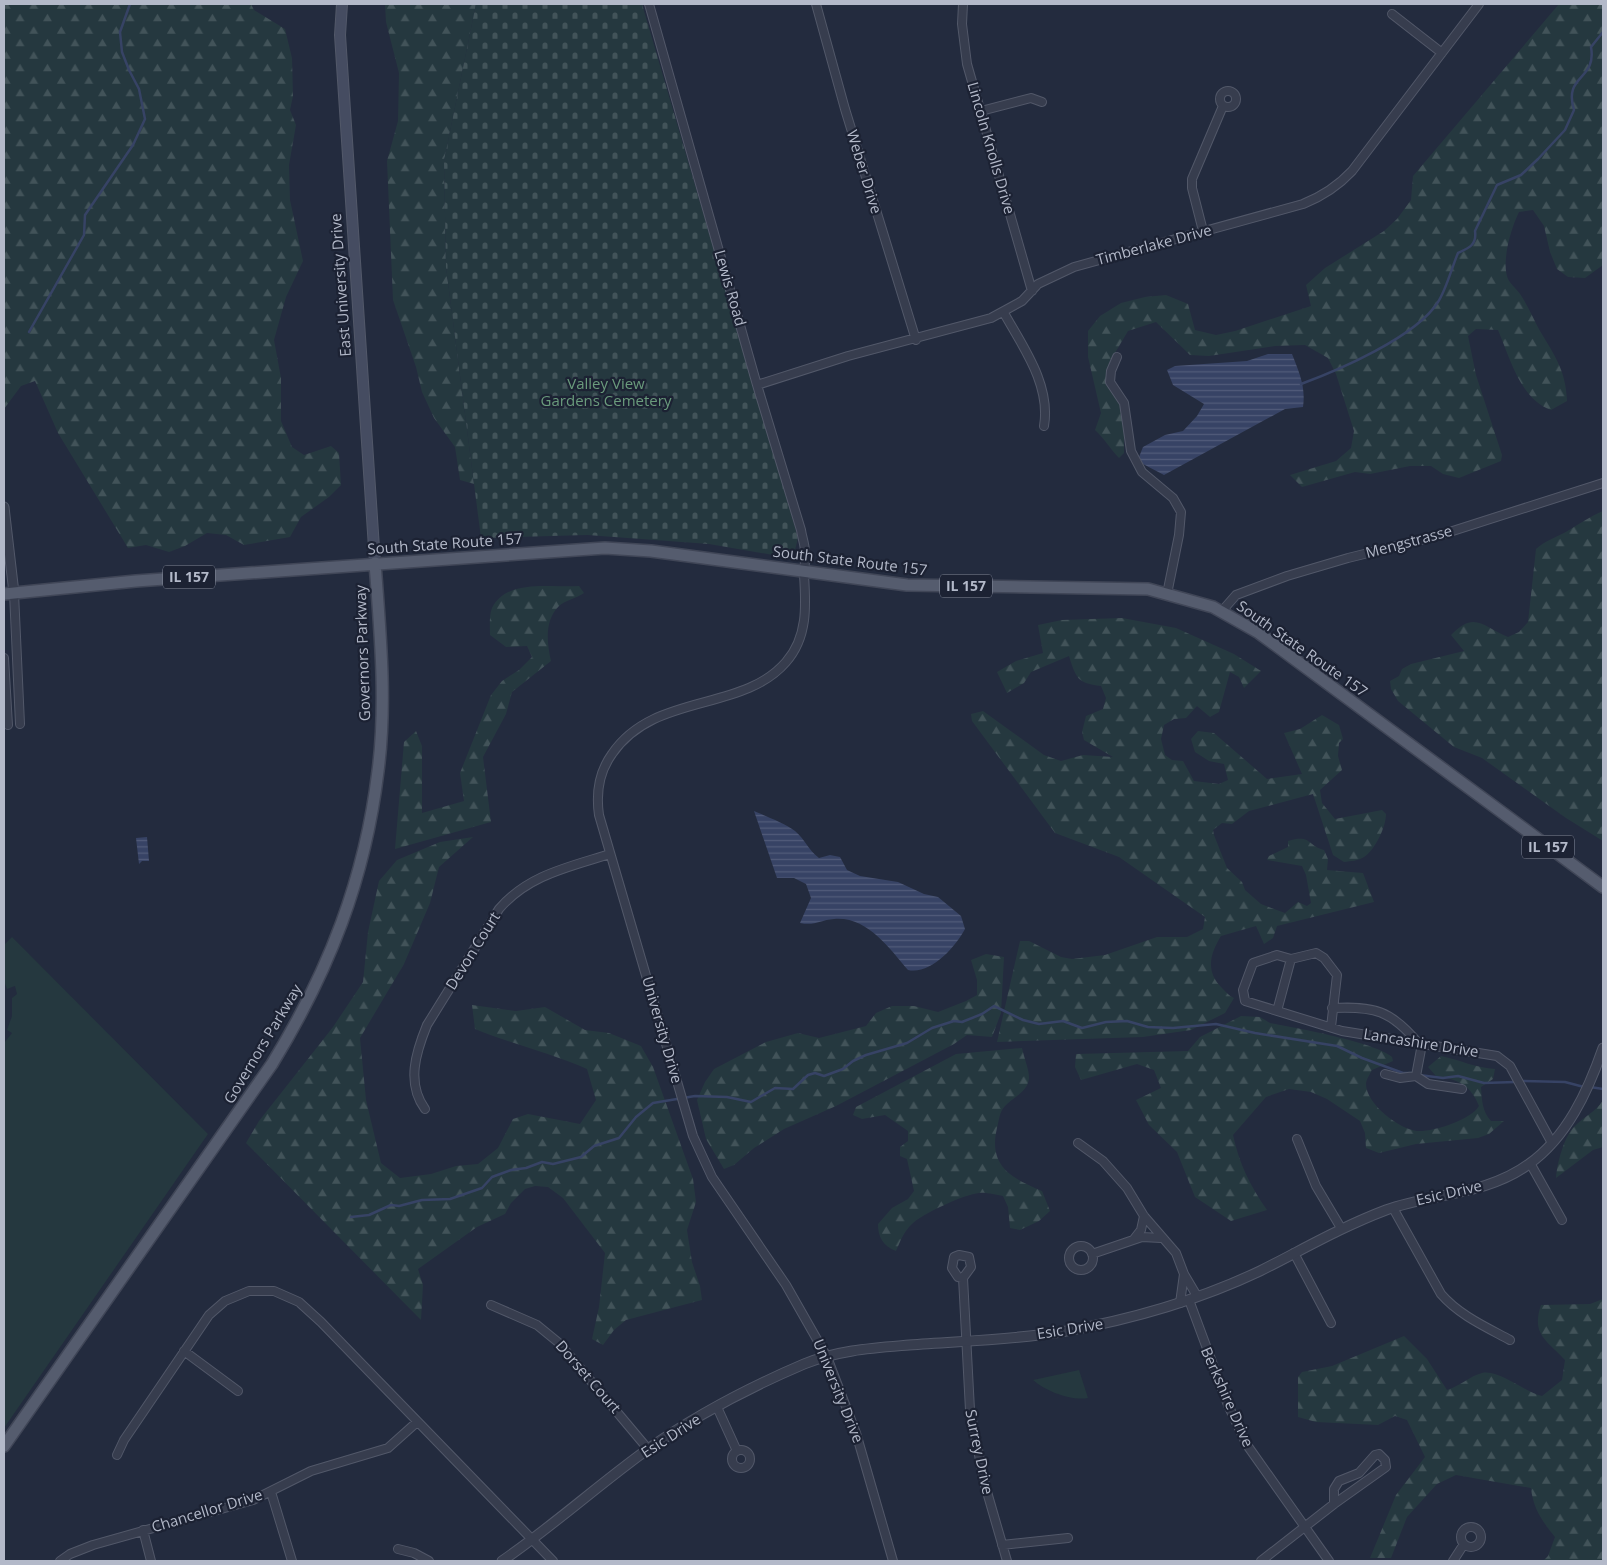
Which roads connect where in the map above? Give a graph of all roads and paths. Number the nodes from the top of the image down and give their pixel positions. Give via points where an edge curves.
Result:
1 (342, 4) edge
2 (649, 4) edge
3 (816, 4) edge
4 (963, 4) edge
5 (1479, 4) edge
6 (1392, 14) dead end
7 (1442, 53) junction
8 (1042, 102) dead end
9 (1223, 106) dead end
10 (980, 111) junction
11 (1203, 231) junction
12 (1032, 291) junction
13 (1004, 312) junction
14 (916, 340) junction
15 (1117, 357) dead end
16 (757, 385) junction
17 (1044, 426) dead end
18 (1603, 483) edge
19 (4, 507) edge
20 (374, 563) junction
21 (804, 572) junction
22 (9, 594) edge
23 (1167, 594) junction
24 (1222, 611) junction
25 (4, 658) edge
26 (20, 724) dead end
27 (8, 725) dead end
28 (610, 854) junction
29 (1603, 887) edge
30 (1290, 959) junction
31 (1332, 1008) junction
32 (1277, 1011) junction
33 (1330, 1027) junction
34 (1420, 1044) junction
35 (1603, 1048) edge
36 (1385, 1074) dead end
37 (1416, 1076) junction
38 (1462, 1088) dead end
39 (425, 1109) dead end
40 (1297, 1140) dead end
41 (1552, 1143) junction
42 (1078, 1144) dead end
43 (1530, 1164) junction
44 (1393, 1208) junction
45 (1144, 1216) junction
46 (1562, 1220) dead end
47 (1341, 1228) junction
48 (1161, 1238) junction
49 (1134, 1239) junction
50 (1294, 1253) junction
51 (1092, 1254) dead end
52 (1184, 1274) junction
53 (963, 1278) dead end
54 (1188, 1300) junction
55 (491, 1305) dead end
56 (1331, 1323) dead end
57 (1510, 1340) dead end
58 (965, 1341) junction
59 (184, 1351) junction
60 (827, 1356) junction
61 (238, 1391) dead end
62 (717, 1407) junction
63 (417, 1422) junction
64 (4, 1446) edge
65 (648, 1449) junction
66 (737, 1452) dead end
67 (117, 1455) dead end
68 (271, 1492) junction
69 (1334, 1504) junction
70 (1305, 1527) junction
71 (143, 1530) junction
72 (1068, 1538) dead end
73 (533, 1540) junction
74 (1464, 1544) dead end
75 (1002, 1545) junction
76 (398, 1548) dead end
77 (60, 1561) edge
78 (151, 1561) edge
79 (292, 1561) edge
80 (429, 1561) edge
81 (502, 1561) edge
82 (554, 1561) edge
83 (893, 1561) edge
84 (1007, 1561) edge
85 (1261, 1561) edge
86 (1329, 1561) edge
87 (1454, 1561) edge

1 - 20 main road, East University Drive via 340,35
2 - 16 street, Lewis Road
3 - 14 street, Weber Drive via 847,118
4 - 10 street, Lincoln Knolls Drive via 964,44
5 - 7 street, Timberlake Drive
6 - 7 street
7 - 11 street, Timberlake Drive via 1352,171 1332,189 1303,204
8 - 10 street via 1031,98
9 - 11 street via 1192,179
10 - 12 street, Lincoln Knolls Drive
11 - 12 street, Timberlake Drive via 1074,266 1038,284
12 - 13 street, Timberlake Drive
13 - 14 street, Timberlake Drive
13 - 17 street via 1042,388 1046,411
14 - 16 street, Timberlake Drive via 848,356
15 - 23 street via 1110,382 1124,403 1131,451 1142,472 1173,498 1181,512 1180,536
16 - 21 street, Lewis Road via 801,530 806,553
18 - 24 street, Mengstrasse via 1437,536 1287,576 1236,595
19 - 22 street
20 - 21 main road, South State Route 157 / IL 157 via 612,548 650,550
20 - 22 main road, South State Route 157 / IL 157
20 - 64 main road, Governors Parkway via 381,676 379,770 360,869 340,932 298,1022 272,1064
21 - 23 main road, South State Route 157 / IL 157 via 906,585 1148,589
21 - 28 street, University Drive via 804,625 787,661 757,684 646,721 618,745 602,772 598,791 599,815
22 - 26 street
23 - 24 main road, South State Route 157 / IL 157
24 - 29 main road, South State Route 157 / IL 157 via 1293,658
25 - 27 street
28 - 39 street, Devon Court via 529,882 499,909 427,1025 419,1044 415,1082
28 - 60 street, University Drive via 702,1158 790,1290
30 - 31 street via 1316,953 1324,958 1337,975
30 - 32 street
30 - 32 street, Lancashire Drive via 1277,955 1253,963 1243,990 1244,1001
31 - 33 street
31 - 34 street via 1369,1009 1390,1016 1402,1023
32 - 33 street, Lancashire Drive
33 - 34 street, Lancashire Drive
34 - 37 street
34 - 41 street, Lancashire Drive via 1490,1054 1504,1060
35 - 41 street, Esic Drive via 1572,1114
36 - 37 street via 1400,1078
37 - 38 street via 1428,1084
40 - 47 street via 1316,1186
41 - 43 street, Esic Drive
42 - 45 street, Berkshire Drive via 1103,1161 1116,1175
43 - 44 street, Esic Drive via 1479,1188
43 - 46 street
44 - 47 street, Esic Drive
44 - 57 street via 1448,1303
45 - 48 street, Berkshire Drive
45 - 49 street via 1141,1230
47 - 50 street, Esic Drive
48 - 49 street
48 - 52 street, Berkshire Drive via 1176,1253
49 - 51 street
50 - 54 street, Esic Drive
50 - 56 street
52 - 54 street
52 - 54 street, Berkshire Drive
53 - 58 street, Surrey Drive
54 - 58 street, Esic Drive via 1094,1326
54 - 70 street, Berkshire Drive via 1238,1427
55 - 65 street, Dorset Court via 537,1324 559,1343
58 - 60 street, Esic Drive via 852,1350
58 - 75 street, Surrey Drive via 975,1442
59 - 61 street
59 - 63 street via 209,1315 231,1297 248,1290 262,1289 284,1294 299,1302 321,1322
59 - 67 street
60 - 62 street, Esic Drive
60 - 83 street, University Drive via 856,1433
62 - 65 street, Esic Drive
62 - 66 street
63 - 68 street, Chancellor Drive via 388,1448 311,1471
63 - 73 street
65 - 73 street, Esic Drive
68 - 71 street, Chancellor Drive via 253,1500
68 - 79 street
69 - 69 street via 1386,1467 1380,1454 1375,1455 1359,1473 1339,1481 1334,1489
69 - 70 street
70 - 85 street
70 - 86 street, Berkshire Drive
71 - 77 street, Chancellor Drive via 93,1544
71 - 78 street
72 - 75 street
73 - 81 street, Esic Drive
73 - 82 street
74 - 87 street
75 - 84 street, Surrey Drive
76 - 80 street

